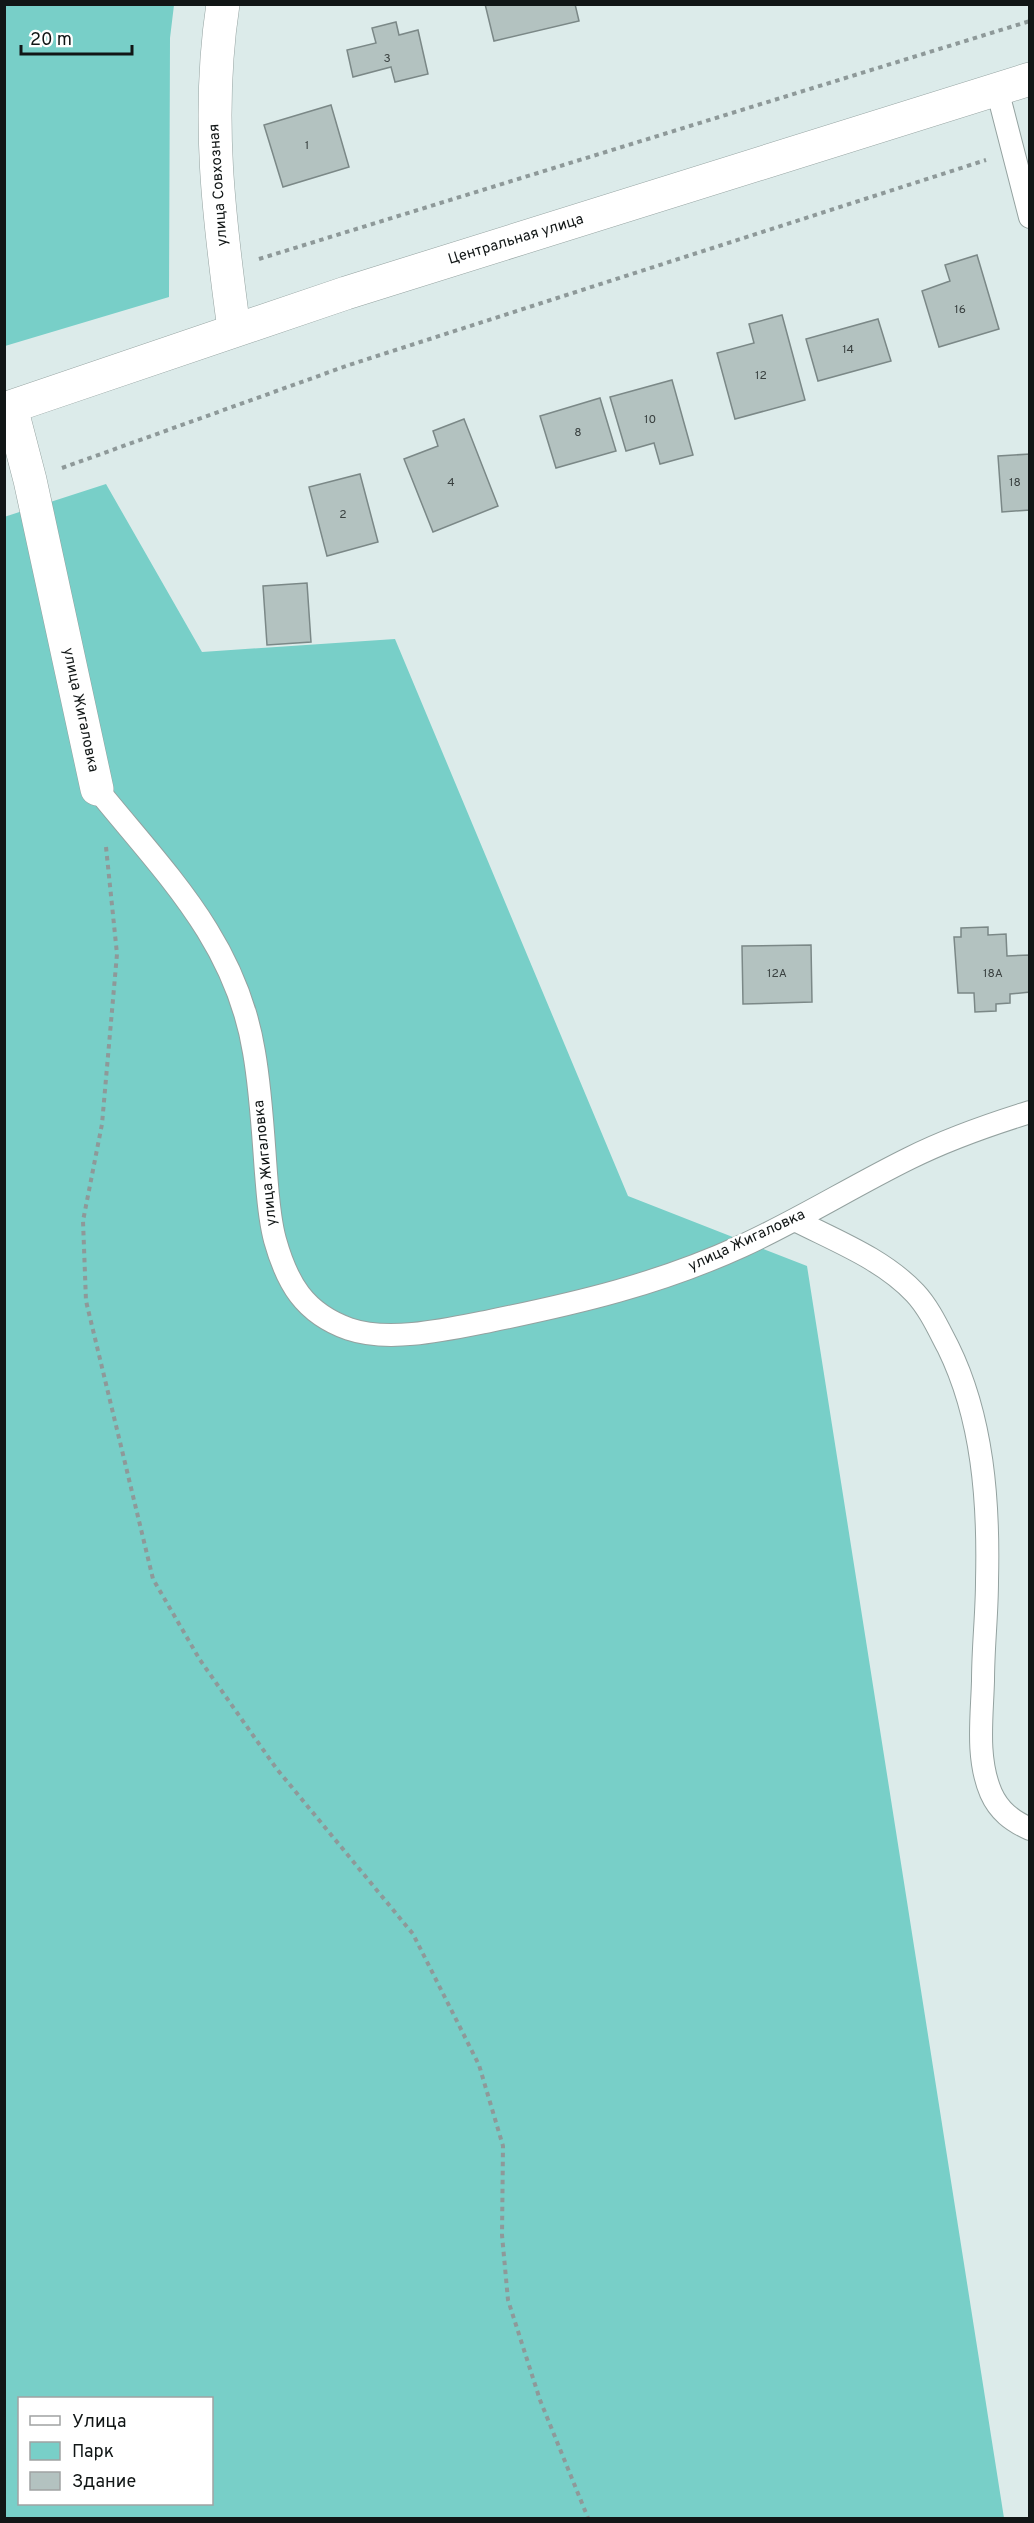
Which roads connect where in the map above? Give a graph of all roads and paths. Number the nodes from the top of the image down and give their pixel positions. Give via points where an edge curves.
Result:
1 (223, 4) edge
2 (1029, 21) edge
3 (1029, 79) edge
4 (997, 89) junction
5 (996, 157) dead end
6 (1029, 217) edge
7 (226, 269) junction
8 (234, 329) junction
9 (8, 408) edge
10 (30, 480) junction
11 (97, 789) junction
12 (1029, 1112) edge
13 (795, 1220) junction
14 (1029, 1829) edge
15 (588, 2518) edge

1 - 7 main road, улица Совхозная via 214,136
2 - 7 path
3 - 4 main road, Центральная улица
4 - 6 lane
4 - 8 main road, Центральная улица
5 - 10 path via 349,365
7 - 8 main road, улица Совхозная
8 - 9 main road, Центральная улица
9 - 10 main road, улица Жигаловка
10 - 11 main road, улица Жигаловка
11 - 13 lane, улица Жигаловка via 204,922 233,975 255,1053 274,1236 294,1289 324,1317 348,1329 388,1335 448,1329 582,1302 691,1268
11 - 15 path via 117,954 102,1124 82,1221 86,1301 153,1579 200,1660 276,1768 413,1934 479,2066 503,2146 502,2235 508,2300 540,2400
12 - 13 lane, улица Жигаловка via 918,1154
13 - 14 lane via 858,1253 916,1294 936,1323 961,1374 976,1427 984,1509 987,1581 983,1764 999,1808

